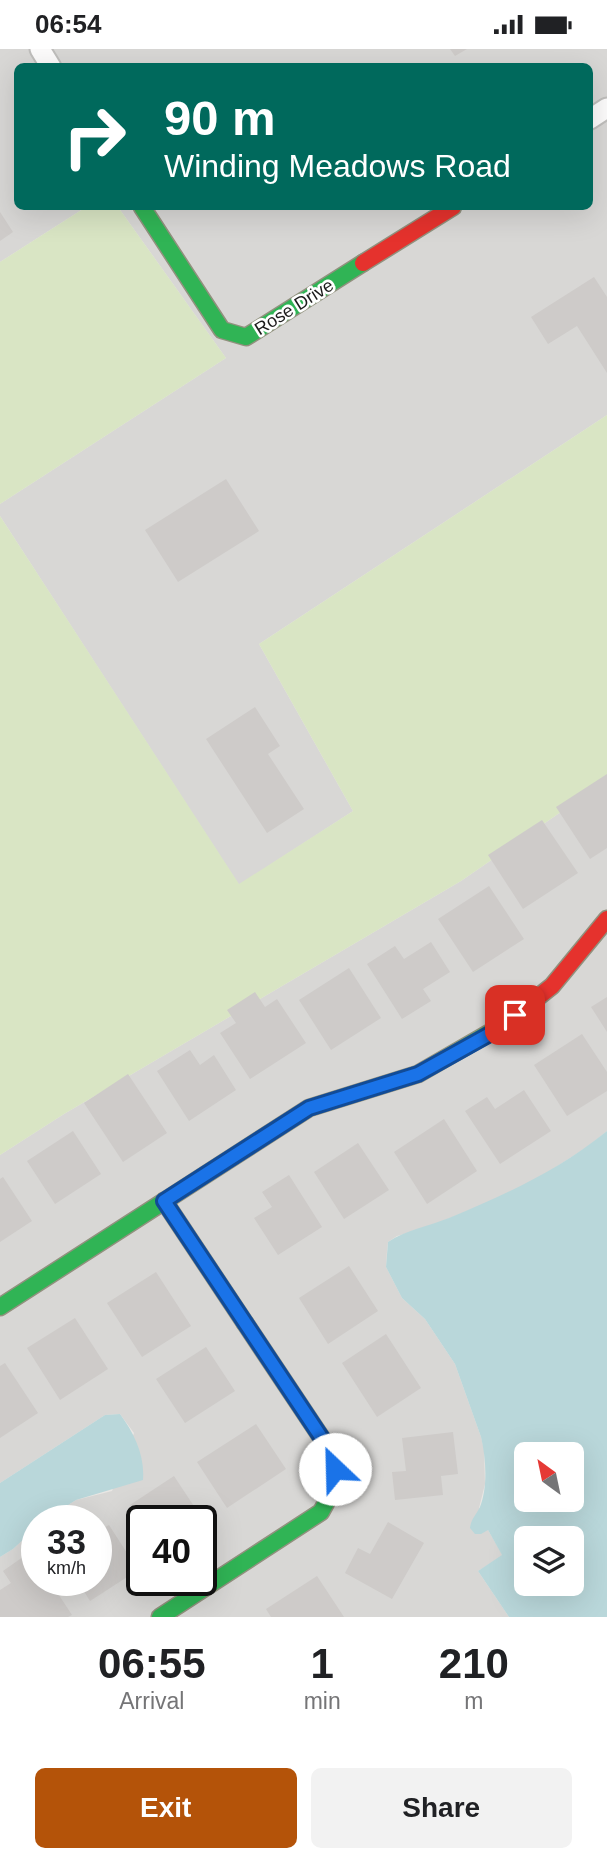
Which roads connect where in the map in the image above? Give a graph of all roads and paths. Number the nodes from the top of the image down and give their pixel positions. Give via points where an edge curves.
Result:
1 (144, 210) edge
2 (448, 210) edge
3 (607, 919) edge
4 (164, 1201) junction
5 (0, 1307) edge
6 (160, 1617) edge

1 - 2 street, Rose Drive via 222,330 246,337
3 - 4 street via 552,986 497,1030 418,1074 309,1108
4 - 5 street
4 - 6 street via 333,1455 337,1483 321,1512

